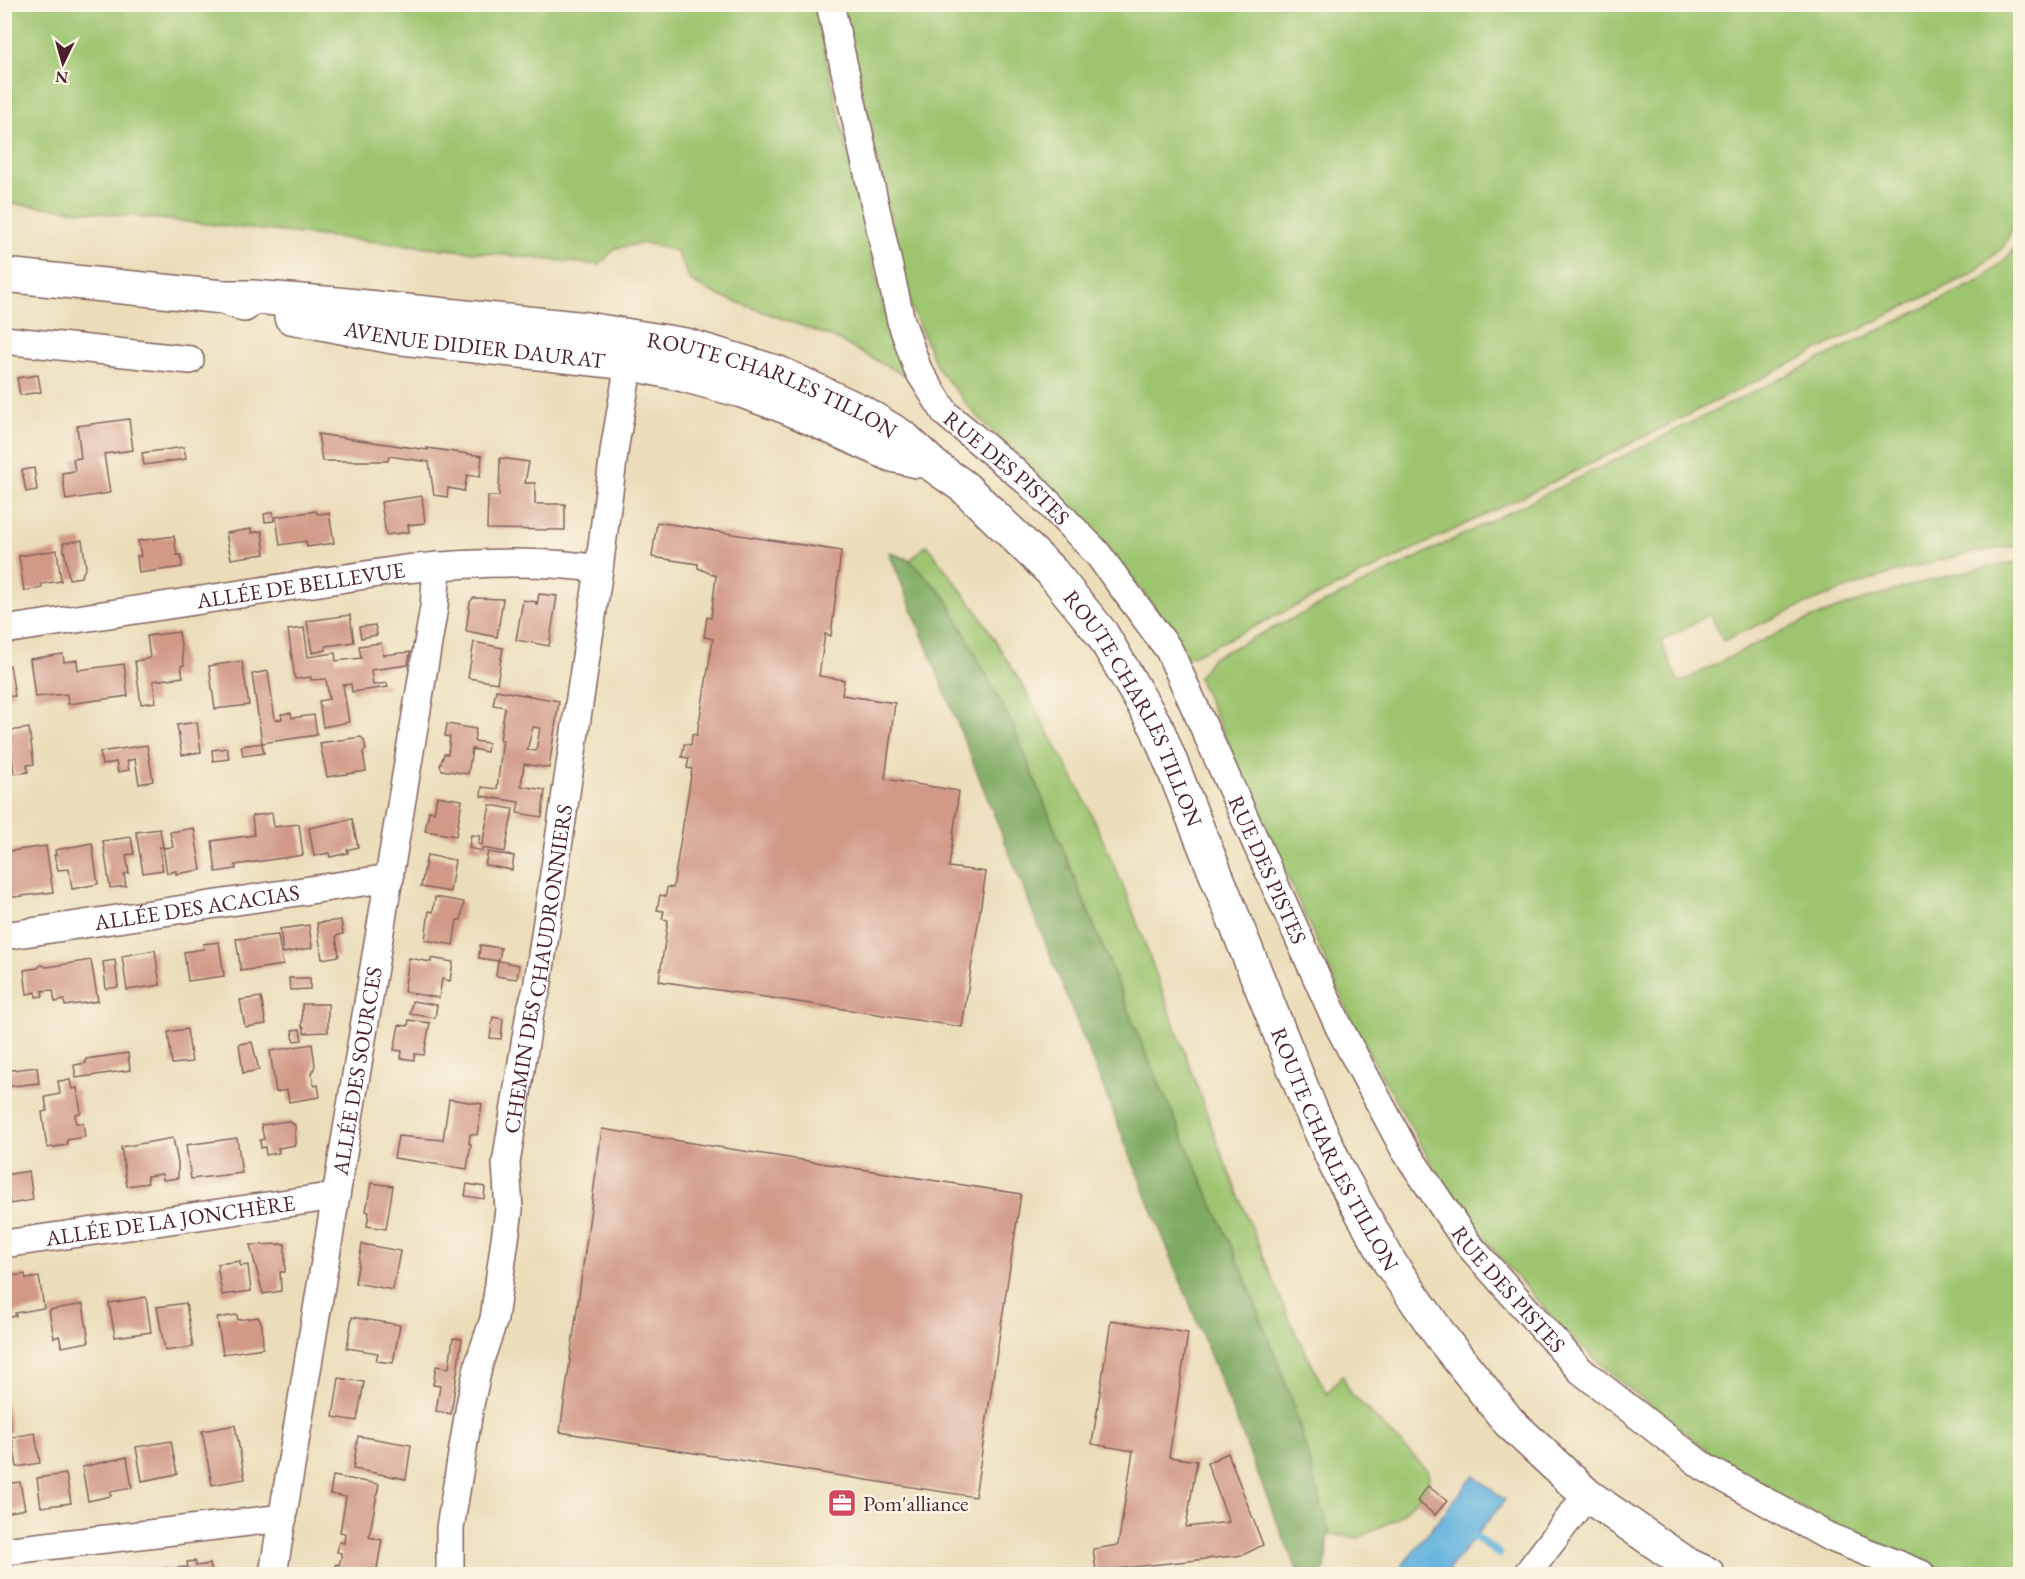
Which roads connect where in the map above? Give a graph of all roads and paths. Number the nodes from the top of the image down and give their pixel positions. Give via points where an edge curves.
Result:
1 (830, 4) edge
2 (4, 275) edge
3 (223, 297) junction
4 (4, 340) edge
5 (190, 360) dead end
6 (630, 363) junction
7 (934, 466) junction
8 (437, 566) junction
9 (599, 568) junction
10 (4, 630) edge
11 (390, 878) junction
12 (4, 936) edge
13 (336, 1196) junction
14 (4, 1244) edge
15 (1587, 1495) junction
16 (283, 1518) junction
17 (4, 1551) edge
18 (273, 1575) edge
19 (450, 1575) edge
20 (1527, 1575) edge
21 (1708, 1575) edge
22 (1921, 1575) edge

1 - 22 street, RUE DES PISTES via 901,321 918,370 946,414 1030,483 1097,553 1169,650 1339,1027 1404,1149 1468,1244 1580,1370 1704,1467 1827,1536
2 - 3 main road, AVENUE DIDIER DAURAT
3 - 6 main road, AVENUE DIDIER DAURAT via 255,309 393,337
3 - 7 main road, ROUTE CHARLES TILLON via 337,303 587,329 686,345 779,373 845,403 903,437
4 - 5 street
6 - 7 main road, AVENUE DIDIER DAURAT via 742,391 892,455
6 - 9 street, CHEMIN DES CHAUDRONNIERS
7 - 15 main road, ROUTE CHARLES TILLON via 964,487 1051,571 1102,634 1157,728 1310,1108 1339,1172 1384,1253 1445,1342 1509,1422
8 - 9 street, ALLÉE DE BELLEVUE via 572,564
8 - 10 street, ALLÉE DE BELLEVUE
8 - 11 street, ALLÉE DES SOURCES via 434,607
9 - 19 street, CHEMIN DES CHAUDRONNIERS via 537,989 506,1163 509,1210 494,1319 470,1405 450,1528
11 - 12 street, ALLÉE DES ACACIAS
11 - 13 street, ALLÉE DES SOURCES
13 - 14 street, ALLÉE DE LA JONCHÈRE
13 - 16 street, ALLÉE DES SOURCES
15 - 20 street
15 - 21 main road, ROUTE CHARLES TILLON
16 - 17 street
16 - 18 street, ALLÉE DES SOURCES

